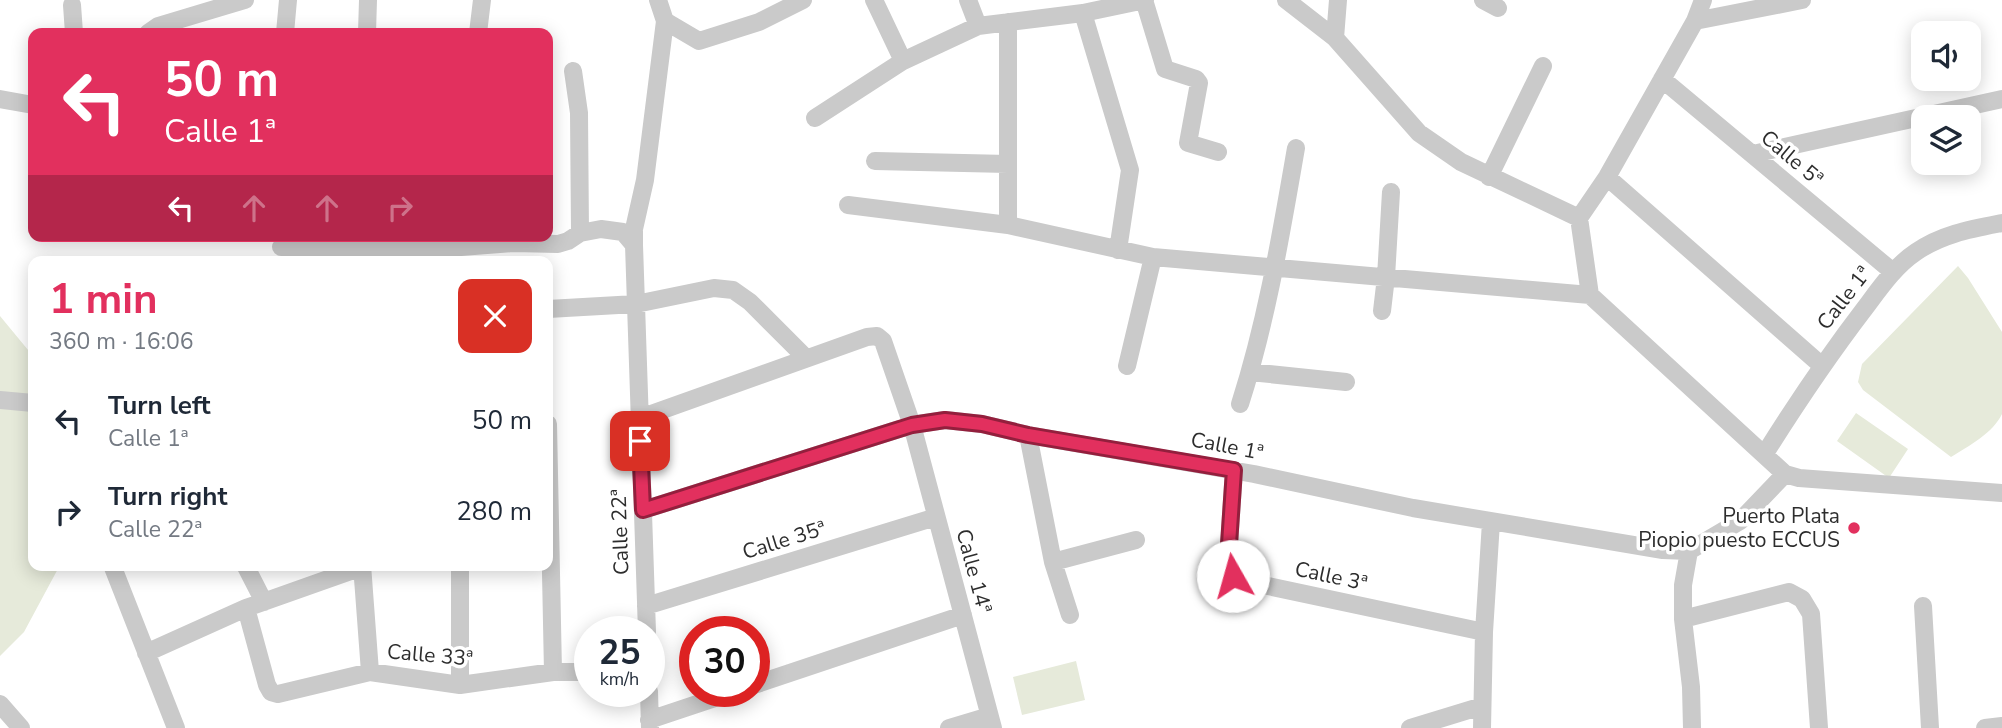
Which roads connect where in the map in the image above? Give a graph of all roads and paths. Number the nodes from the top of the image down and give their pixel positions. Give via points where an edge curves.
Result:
1 (245, 0) edge
2 (289, 0) edge
3 (368, 0) edge
4 (482, 0) edge
5 (658, 0) edge
6 (803, 0) edge
7 (874, 0) edge
8 (968, 0) edge
9 (1144, 0) edge
10 (1286, 0) edge
11 (1338, 0) edge
12 (1703, 0) edge
13 (1802, 0) edge
14 (72, 5) dead end
15 (1083, 13) junction
16 (665, 21) junction
17 (1008, 22) junction
18 (1695, 22) junction
19 (978, 26) junction
20 (74, 28) edge
21 (155, 28) edge
22 (286, 28) edge
23 (367, 28) edge
24 (479, 28) edge
25 (1335, 38) junction
26 (904, 61) junction
27 (1543, 66) dead end
28 (573, 72) dead end
29 (1662, 79) junction
30 (0, 99) edge
31 (2002, 99) edge
32 (28, 104) edge
33 (815, 118) dead end
34 (1296, 148) dead end
35 (1218, 152) dead end
36 (1753, 154) junction
37 (875, 160) dead end
38 (1007, 164) junction
39 (1489, 177) junction
40 (1607, 177) junction
41 (1391, 192) dead end
42 (848, 205) dead end
43 (1579, 218) junction
44 (2002, 223) edge
45 (1007, 225) junction
46 (580, 233) junction
47 (461, 242) edge
48 (540, 242) edge
49 (634, 245) junction
50 (281, 248) edge
51 (377, 248) edge
52 (1118, 250) junction
53 (1153, 257) junction
54 (1275, 267) junction
55 (1893, 272) junction
56 (1386, 277) junction
57 (1590, 295) junction
58 (636, 304) junction
59 (553, 309) edge
60 (1382, 311) dead end
61 (806, 358) junction
62 (1821, 365) junction
63 (1127, 366) dead end
64 (1250, 372) junction
65 (1346, 382) dead end
66 (0, 400) edge
67 (28, 403) edge
68 (1240, 404) dead end
69 (640, 418) junction
70 (912, 425) junction
71 (1028, 435) junction
72 (1764, 454) junction
73 (1234, 470) junction
74 (1785, 474) junction
75 (2002, 493) edge
76 (643, 510) junction
77 (936, 517) junction
78 (1491, 522) junction
79 (1136, 540) dead end
80 (1689, 551) junction
81 (1053, 562) junction
82 (114, 571) edge
83 (247, 571) edge
84 (348, 571) edge
85 (362, 571) edge
86 (460, 571) edge
87 (551, 571) edge
88 (264, 602) junction
89 (646, 606) junction
90 (1923, 606) dead end
91 (246, 608) junction
92 (962, 615) junction
93 (1070, 615) dead end
94 (646, 616) edge
95 (1683, 619) junction
96 (1484, 632) junction
97 (146, 653) junction
98 (370, 672) junction
99 (553, 672) junction
100 (574, 672) edge
101 (770, 680) edge
102 (460, 685) junction
103 (0, 704) edge
104 (1482, 706) junction
105 (694, 707) edge
106 (991, 722) edge
107 (650, 724) edge
108 (2002, 726) edge
109 (21, 728) edge
110 (176, 728) edge
111 (949, 728) edge
112 (1410, 728) edge
113 (1482, 728) edge
114 (1692, 728) edge
115 (1819, 728) edge
116 (1930, 728) edge
117 (1985, 728) edge

1 - 21 street
2 - 22 street
3 - 23 street
4 - 24 street
5 - 16 street
6 - 16 street via 759,22 699,41
7 - 26 street
8 - 19 street
9 - 15 street
9 - 35 street via 1165,69 1199,83 1188,143
10 - 25 street
11 - 25 street
12 - 18 street
13 - 18 street
14 - 20 street
15 - 17 street
15 - 52 street via 1130,170
16 - 49 street, Calle 22ª
17 - 19 street
17 - 38 street
18 - 29 street
19 - 26 street
25 - 39 street via 1419,133
26 - 33 street
27 - 39 street
28 - 46 street via 579,113
29 - 36 street, Calle 5ª
29 - 40 street
30 - 32 street
31 - 36 street
34 - 54 street
36 - 55 street, Calle 5ª
37 - 38 street
38 - 45 street
39 - 43 street
40 - 43 street
40 - 62 street
41 - 56 street
42 - 45 street
43 - 57 street
44 - 55 street, Calle 1ª via 1938,239
45 - 52 street
46 - 48 street via 558,244
46 - 49 street via 601,229 623,232
47 - 51 street
49 - 58 street, Calle 22ª
50 - 51 street
52 - 53 street
53 - 54 street
53 - 63 street
54 - 56 street
54 - 64 street
55 - 62 street, Calle 1ª
56 - 57 street
56 - 60 street
57 - 72 street
58 - 59 street
58 - 61 street via 714,288 733,290
58 - 69 street, Calle 22ª
61 - 69 street
61 - 70 street, Calle 14ª via 877,336 883,341
62 - 72 street, Calle 1ª
64 - 65 street
64 - 68 street
66 - 67 street
69 - 76 street, Calle 22ª
70 - 71 street, Calle 1ª via 945,420
70 - 76 street, Calle 1ª
70 - 77 street, Calle 14ª
71 - 73 street, Calle 1ª
71 - 81 street
72 - 74 street
73 - 78 street, Calle 1ª
73 - 96 street, Calle 3ª via 1228,559 1233,576
74 - 75 street
74 - 80 street via 1740,521
76 - 89 street, Calle 22ª
77 - 89 street, Calle 35ª
77 - 92 street, Calle 14ª
78 - 80 street, Calle 1ª
78 - 96 street
79 - 81 street
80 - 95 street
81 - 93 street
82 - 97 street
83 - 88 street
84 - 88 street
85 - 98 street
86 - 102 street
87 - 99 street
88 - 91 street
89 - 94 street, Calle 22ª
90 - 116 street
91 - 97 street
91 - 98 street, Calle 33ª via 271,692
92 - 101 street
92 - 106 street, Calle 14ª
95 - 114 street
95 - 115 street via 1789,592 1802,599 1811,614
96 - 104 street
97 - 110 street
98 - 102 street, Calle 33ª
99 - 100 street, Calle 33ª
99 - 102 street, Calle 33ª
103 - 109 street
104 - 112 street
104 - 113 street
105 - 107 street
106 - 111 street
108 - 117 street

